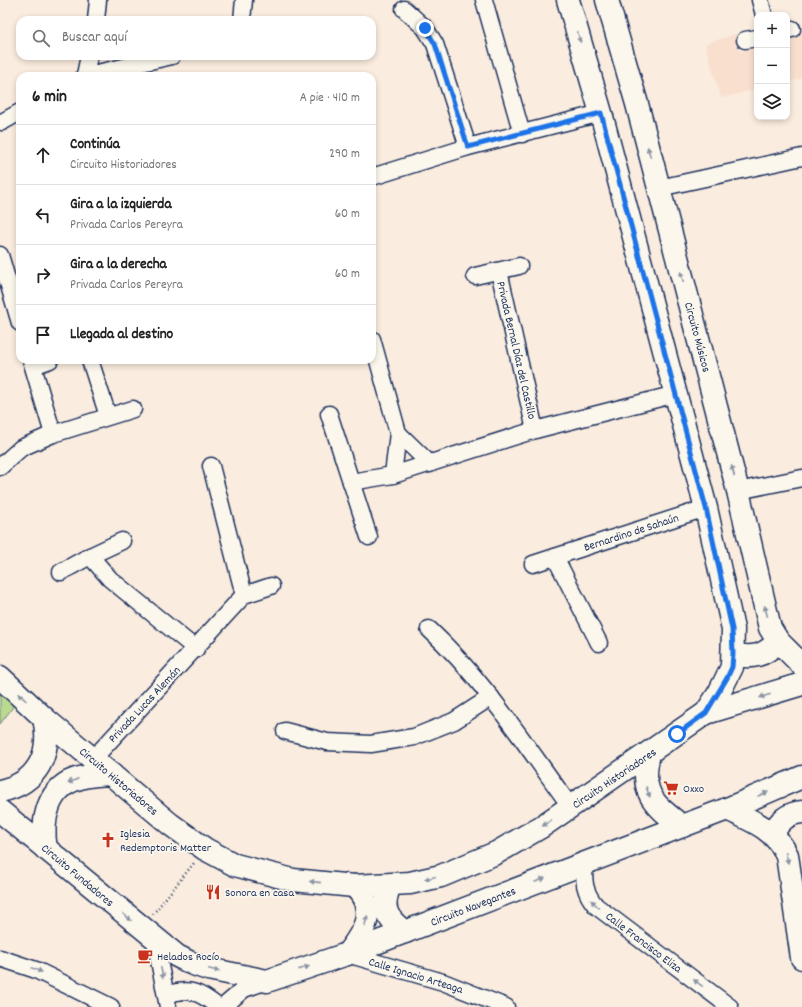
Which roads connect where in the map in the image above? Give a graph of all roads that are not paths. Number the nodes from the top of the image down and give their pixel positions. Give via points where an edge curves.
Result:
1 (98, 0) edge
2 (244, 0) edge
3 (484, 0) edge
4 (568, 0) edge
5 (607, 0) edge
6 (760, 0) edge
7 (404, 9) dead end
8 (763, 12) edge
9 (96, 16) edge
10 (244, 16) edge
11 (88, 60) edge
12 (155, 60) edge
13 (86, 72) edge
14 (102, 72) edge
15 (601, 113) junction
16 (16, 114) edge
17 (2, 122) dead end
18 (522, 134) junction
19 (468, 147) junction
20 (802, 157) edge
21 (376, 176) edge
22 (659, 188) junction
23 (0, 255) edge
24 (519, 266) dead end
25 (499, 271) junction
26 (474, 276) dead end
27 (16, 309) edge
28 (376, 353) edge
29 (32, 364) edge
30 (91, 364) edge
31 (676, 394) junction
32 (133, 409) dead end
33 (329, 414) dead end
34 (108, 416) junction
35 (535, 430) junction
36 (398, 433) junction
37 (53, 434) junction
38 (430, 464) junction
39 (211, 466) dead end
40 (0, 467) edge
41 (393, 475) junction
42 (802, 478) edge
43 (352, 482) junction
44 (738, 491) junction
45 (706, 508) junction
46 (369, 537) dead end
47 (122, 541) dead end
48 (90, 556) junction
49 (555, 557) junction
50 (533, 564) dead end
51 (61, 572) dead end
52 (271, 586) dead end
53 (244, 595) junction
54 (429, 629) dead end
55 (778, 641) junction
56 (599, 643) dead end
57 (196, 649) junction
58 (733, 654) junction
59 (802, 666) edge
60 (0, 677) edge
61 (802, 684) edge
62 (491, 697) junction
63 (706, 713) junction
64 (44, 718) junction
65 (285, 731) dead end
66 (649, 754) junction
67 (93, 759) junction
68 (111, 774) junction
69 (802, 778) edge
70 (0, 791) edge
71 (571, 807) junction
72 (726, 809) junction
73 (0, 811) edge
74 (802, 812) edge
75 (682, 826) junction
76 (773, 834) junction
77 (46, 849) junction
78 (586, 863) junction
79 (390, 885) junction
80 (354, 886) junction
81 (405, 932) junction
82 (148, 934) junction
83 (346, 954) junction
84 (0, 958) edge
85 (802, 958) edge
86 (267, 980) junction
87 (167, 1001) edge
88 (111, 1007) edge
89 (218, 1007) edge
90 (223, 1007) edge
91 (506, 1007) edge
92 (730, 1007) edge

1 - 9 street
2 - 10 street
3 - 18 street
4 -> 15 street, Circuito Historiadores
22 -> 5 street, Circuito Músicos
6 - 8 street
7 - 19 street via 425,28 435,44
11 - 13 street
12 - 14 street
15 - 18 street
15 - 31 street, Circuito Historiadores
16 - 17 street
18 - 19 street
19 - 21 street
20 - 22 street
44 -> 22 street, Circuito Músicos
23 - 27 street
24 - 25 street, Privada Bernal Díaz del Castillo
25 - 26 street, Privada Bernal Díaz del Castillo
25 - 35 street, Privada Bernal Díaz del Castillo
28 - 36 street
29 - 37 street
30 - 34 street
31 - 35 street, Privada Bernal Díaz del Castillo
31 - 45 street, Circuito Historiadores
32 - 34 street
33 - 43 street
34 - 37 street
35 - 38 street, Privada Bernal Díaz del Castillo
36 - 38 street
36 - 41 street
37 - 40 street via 22,448
38 - 41 street, Privada Bernal Díaz del Castillo
39 - 53 street
41 - 43 street, Privada Bernal Díaz del Castillo
42 - 44 street
43 - 46 street
55 -> 44 street, Circuito Músicos via 770,628
45 - 49 street, Bernardino de Sahaún
45 - 58 street, Circuito Historiadores via 732,629
47 - 48 street
48 - 51 street
48 - 57 street via 110,579
49 - 50 street, Bernardino de Sahaún
49 - 56 street
52 - 53 street, Privada Lucas Alemán
53 - 57 street, Privada Lucas Alemán
54 - 62 street via 461,660
55 - 58 street via 762,654 744,657
55 - 59 street, Circuito Músicos
57 - 67 street, Privada Lucas Alemán
58 - 63 street, Circuito Historiadores via 732,667 727,678
64 -> 60 street, Circuito Historiadores
61 -> 63 street
62 - 65 street via 454,721 414,737 370,744 327,742
62 - 71 street
63 - 66 street, Circuito Historiadores
64 - 67 street, Circuito Historiadores
64 - 70 street via 47,739 43,759 24,782
66 - 71 street, Circuito Historiadores
66 -> 75 street via 645,778 650,797 665,814
67 - 68 street, Circuito Historiadores
68 -> 77 street via 79,778 57,791 46,815
80 -> 68 street, Circuito Historiadores via 293,880 236,865 205,849 170,824
72 -> 69 street, Circuito Navegantes
71 -> 79 street, Circuito Historiadores via 496,853 441,876
72 - 75 street, Circuito Navegantes
72 - 76 street
73 - 77 street, Circuito Fundadores
74 - 76 street via 785,818
75 - 78 street, Circuito Navegantes
76 -> 85 street via 787,854
77 -> 82 street, Circuito Fundadores
81 -> 78 street, Circuito Navegantes
92 -> 78 street, Calle Francisco Eliza via 596,906 589,898 585,887
79 - 80 street, Circuito Historiadores
79 - 81 street via 385,904 386,912 396,926
83 -> 80 street via 364,929 367,916 364,897
81 - 83 street, Circuito Navegantes
82 -> 86 street, Circuito Fundadores via 177,956 193,964
82 -> 87 street
86 -> 83 street, Circuito Navegantes
83 - 91 street, Calle Ignacio Arteaga via 443,982
84 -> 88 street via 36,970
86 - 90 street, Circuito Navegantes via 244,989
87 - 89 street via 179,991 196,992

